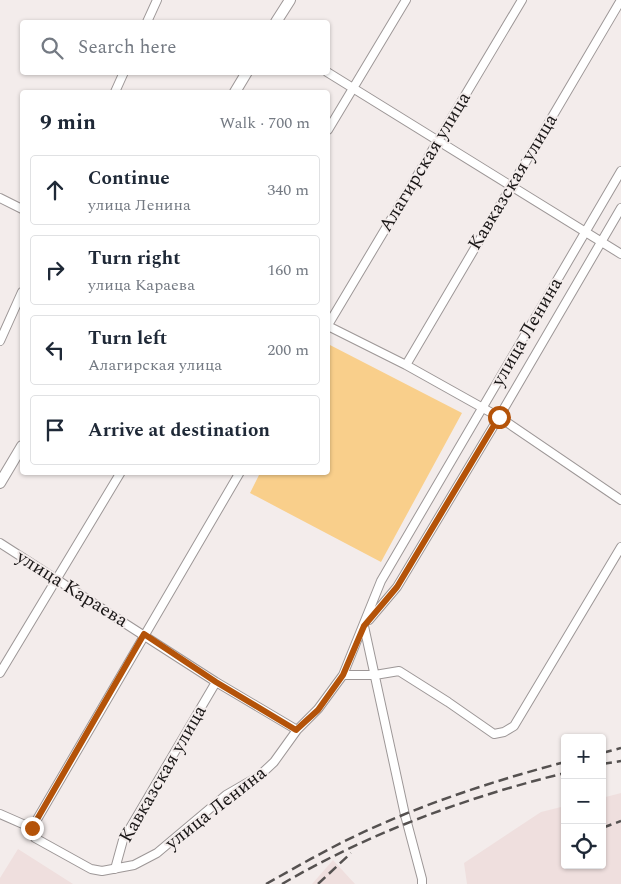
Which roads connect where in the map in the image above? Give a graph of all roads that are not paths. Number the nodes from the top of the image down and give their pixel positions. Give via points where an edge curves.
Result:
1 (157, 0) edge
2 (290, 0) edge
3 (406, 0) edge
4 (522, 0) edge
5 (618, 2) edge
6 (148, 20) edge
7 (277, 20) edge
8 (330, 74) edge
9 (123, 75) edge
10 (245, 75) edge
11 (352, 88) junction
12 (116, 90) edge
13 (236, 90) edge
14 (330, 126) edge
15 (438, 141) junction
16 (621, 171) edge
17 (510, 186) junction
18 (0, 198) edge
19 (20, 208) edge
20 (621, 208) edge
21 (585, 231) junction
22 (601, 241) junction
23 (621, 254) edge
24 (20, 296) edge
25 (330, 322) edge
26 (330, 326) edge
27 (0, 341) edge
28 (406, 365) junction
29 (483, 408) junction
30 (499, 417) junction
31 (20, 449) edge
32 (119, 475) edge
33 (238, 475) edge
34 (0, 483) edge
35 (621, 500) edge
36 (0, 543) edge
37 (621, 547) edge
38 (57, 579) junction
39 (364, 626) junction
40 (144, 634) junction
41 (0, 673) edge
42 (343, 675) junction
43 (374, 675) junction
44 (216, 682) junction
45 (296, 730) junction
46 (0, 814) edge
47 (32, 828) junction
48 (115, 869) junction
49 (422, 884) edge

1 - 6 street
2 - 7 main road
3 - 11 street
4 - 15 street, Алагирская улица
5 - 17 street, Кавказская улица
8 - 11 street
9 - 12 street
10 - 13 main road
11 - 14 street
11 - 15 street
15 - 17 street
15 - 25 street, Алагирская улица
16 - 21 street, улица Ленина
17 - 21 street
17 - 28 street, Кавказская улица
18 - 19 street
20 - 22 street, улица Ленина
21 - 22 street
21 - 29 street, улица Ленина
22 - 23 street
22 - 30 street, улица Ленина
24 - 27 street
26 - 28 street
28 - 29 street
29 - 30 street
29 - 39 street, улица Ленина via 381,581
30 - 35 street
30 - 39 street, улица Ленина via 397,587
31 - 34 main road
32 - 38 street
33 - 40 street
36 - 38 street, улица Караева
37 - 43 street via 514,726 504,732 494,734 399,671
38 - 40 street, улица Караева
38 - 41 street
39 - 42 street, улица Ленина
39 - 43 street
40 - 44 street, улица Караева
40 - 47 street
42 - 43 street
42 - 45 street, улица Ленина via 318,710
43 - 49 street
44 - 45 street, улица Караева
44 - 48 street, Кавказская улица via 123,840
45 - 48 street, улица Ленина via 274,762 259,776 226,795 157,853 134,865
46 - 47 street
47 - 48 street, улица Ленина via 35,838 91,869

